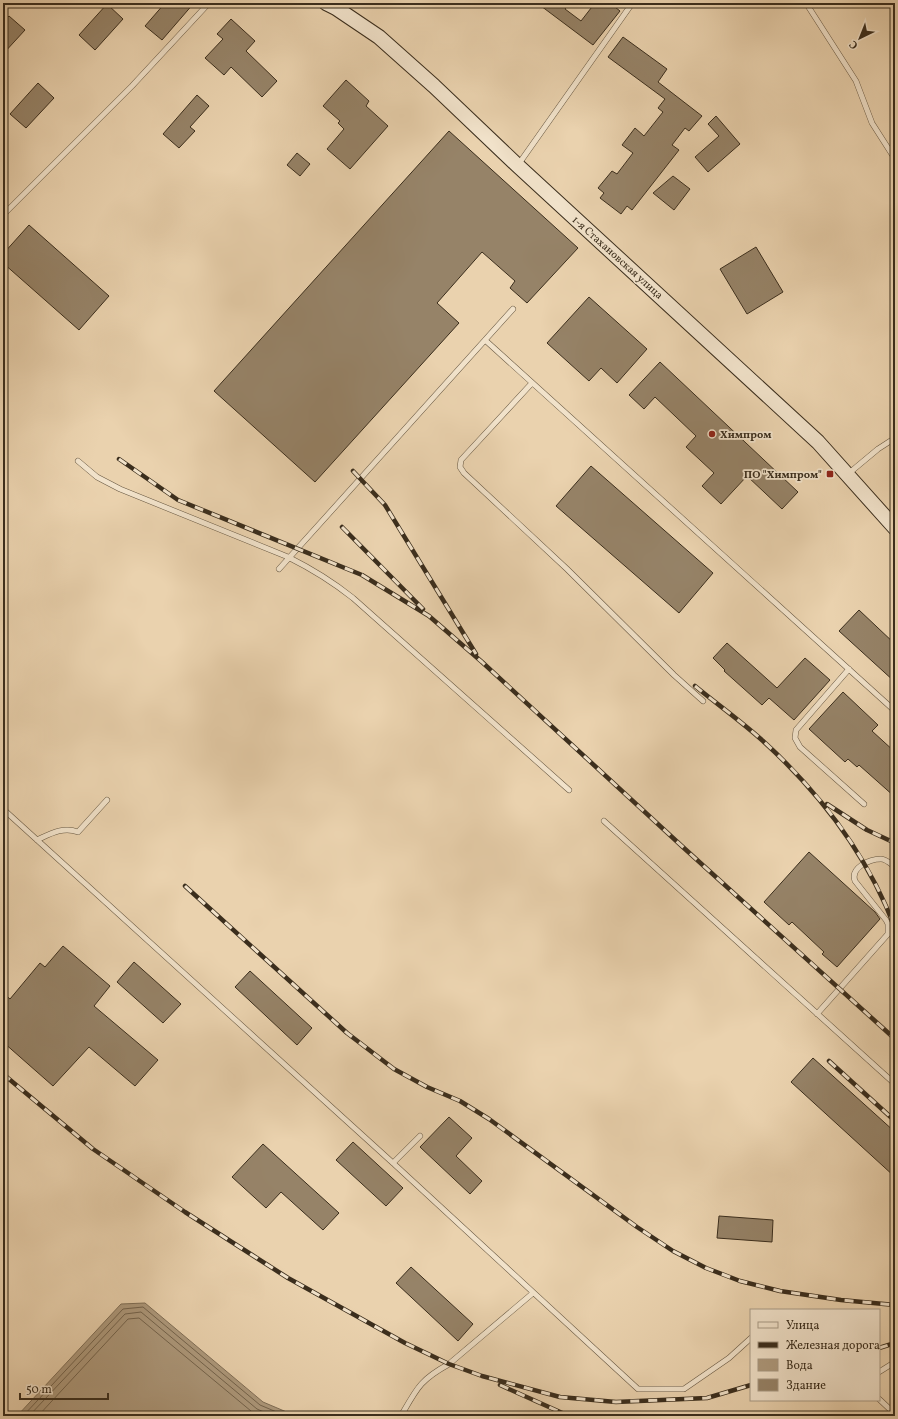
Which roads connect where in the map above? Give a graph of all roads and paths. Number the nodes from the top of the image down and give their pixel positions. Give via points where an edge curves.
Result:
1 (209, 3) edge
2 (326, 3) edge
3 (806, 3) edge
4 (631, 5) dead end
5 (895, 159) edge
6 (518, 166) junction
7 (3, 216) edge
8 (514, 309) dead end
9 (485, 340) junction
10 (532, 382) junction
11 (895, 438) edge
12 (78, 461) dead end
13 (847, 474) junction
14 (895, 528) edge
15 (288, 557) junction
16 (279, 568) dead end
17 (849, 669) junction
18 (703, 701) dead end
19 (895, 711) edge
20 (569, 790) dead end
21 (107, 800) dead end
22 (864, 804) dead end
23 (3, 809) edge
24 (604, 821) dead end
25 (37, 840) junction
26 (895, 867) edge
27 (817, 1014) junction
28 (895, 1084) edge
29 (420, 1136) dead end
30 (393, 1163) junction
31 (533, 1293) junction
32 (750, 1339) edge
33 (895, 1362) edge
34 (880, 1371) edge
35 (880, 1400) edge
36 (895, 1414) edge
37 (401, 1416) edge

1 - 7 lane via 132,86
2 - 6 main road, 1-я Стахановская улица via 379,37
3 - 5 lane via 856,81 872,123
4 - 6 lane
6 - 13 main road, 1-я Стахановская улица via 818,442
8 - 9 lane
9 - 10 lane
9 - 15 lane
10 - 17 lane
10 - 18 lane via 462,460 460,467
11 - 13 lane
12 - 15 lane via 97,477 120,488
13 - 14 main road, 1-я Стахановская улица
15 - 16 lane
15 - 20 lane via 321,575 354,598
17 - 19 lane
17 - 22 lane via 796,730 795,738 800,748
21 - 25 lane via 78,832 71,829 58,831
23 - 25 lane
24 - 27 lane
25 - 30 lane
26 - 27 lane via 882,859 865,863 854,872 855,881 886,920 888,934
27 - 28 lane
29 - 30 lane
30 - 31 lane
31 - 32 lane via 638,1388 684,1389
31 - 37 lane via 449,1364 424,1380
33 - 34 lane
35 - 36 lane

